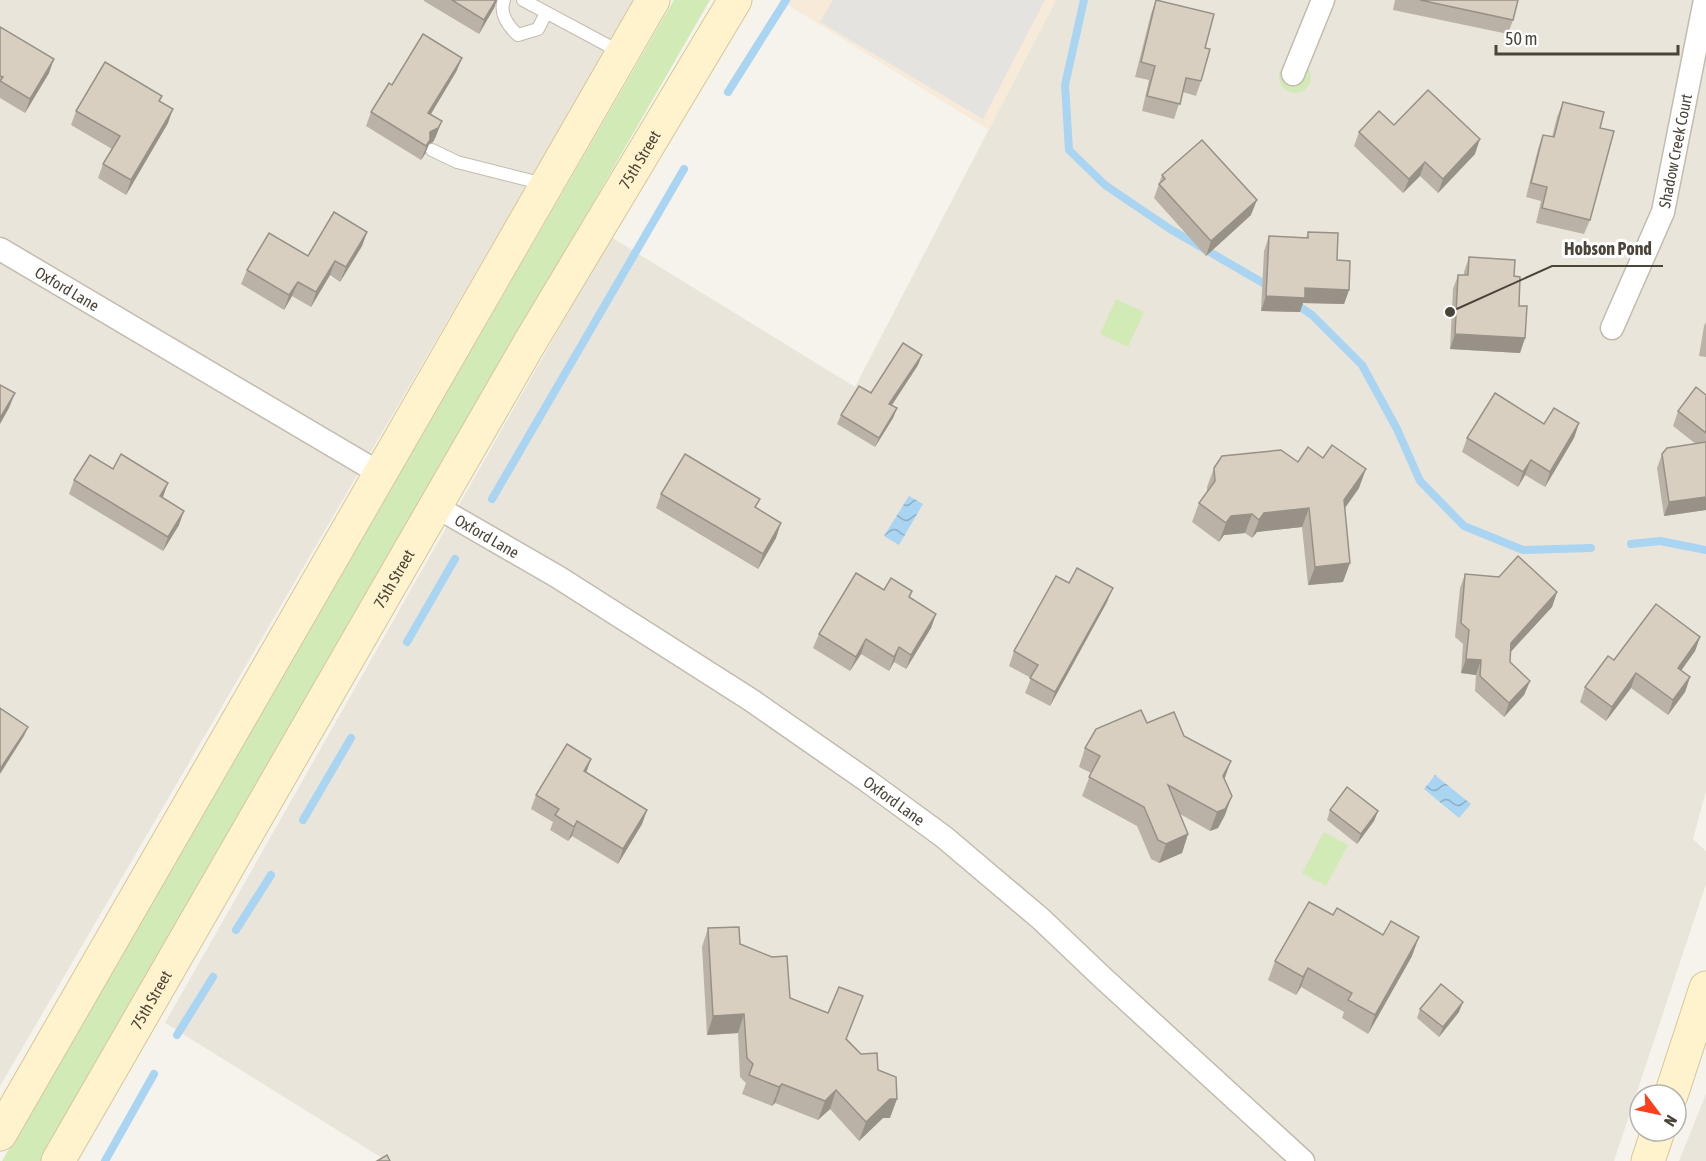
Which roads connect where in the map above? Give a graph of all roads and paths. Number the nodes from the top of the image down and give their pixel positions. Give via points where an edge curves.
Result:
1 (504, 0) edge
2 (523, 0) edge
3 (653, 0) edge
4 (735, 0) edge
5 (1323, 0) edge
6 (1705, 0) edge
7 (546, 13) junction
8 (623, 54) junction
9 (1293, 74) dead end
10 (432, 150) edge
11 (548, 185) junction
12 (0, 249) edge
13 (1612, 328) dead end
14 (381, 474) junction
15 (435, 506) junction
16 (1706, 988) edge
17 (1675, 1083) edge
18 (0, 1134) edge
19 (1655, 1143) edge
20 (58, 1161) edge
21 (1303, 1161) edge
22 (1648, 1161) edge

1 - 7 lane via 501,5 507,25 518,35 538,29
2 - 7 lane
3 - 8 main road
4 - 15 main road, 75th Street
5 - 9 street
6 - 13 street, Shadow Creek Court via 1663,212
7 - 8 lane
8 - 11 main road
10 - 11 lane via 457,162
11 - 14 main road
12 - 14 street, Oxford Lane
14 - 18 main road
15 - 20 main road, 75th Street
15 - 21 street, Oxford Lane via 558,578 741,694 944,837 1041,919
16 - 17 main road
19 - 22 main road

